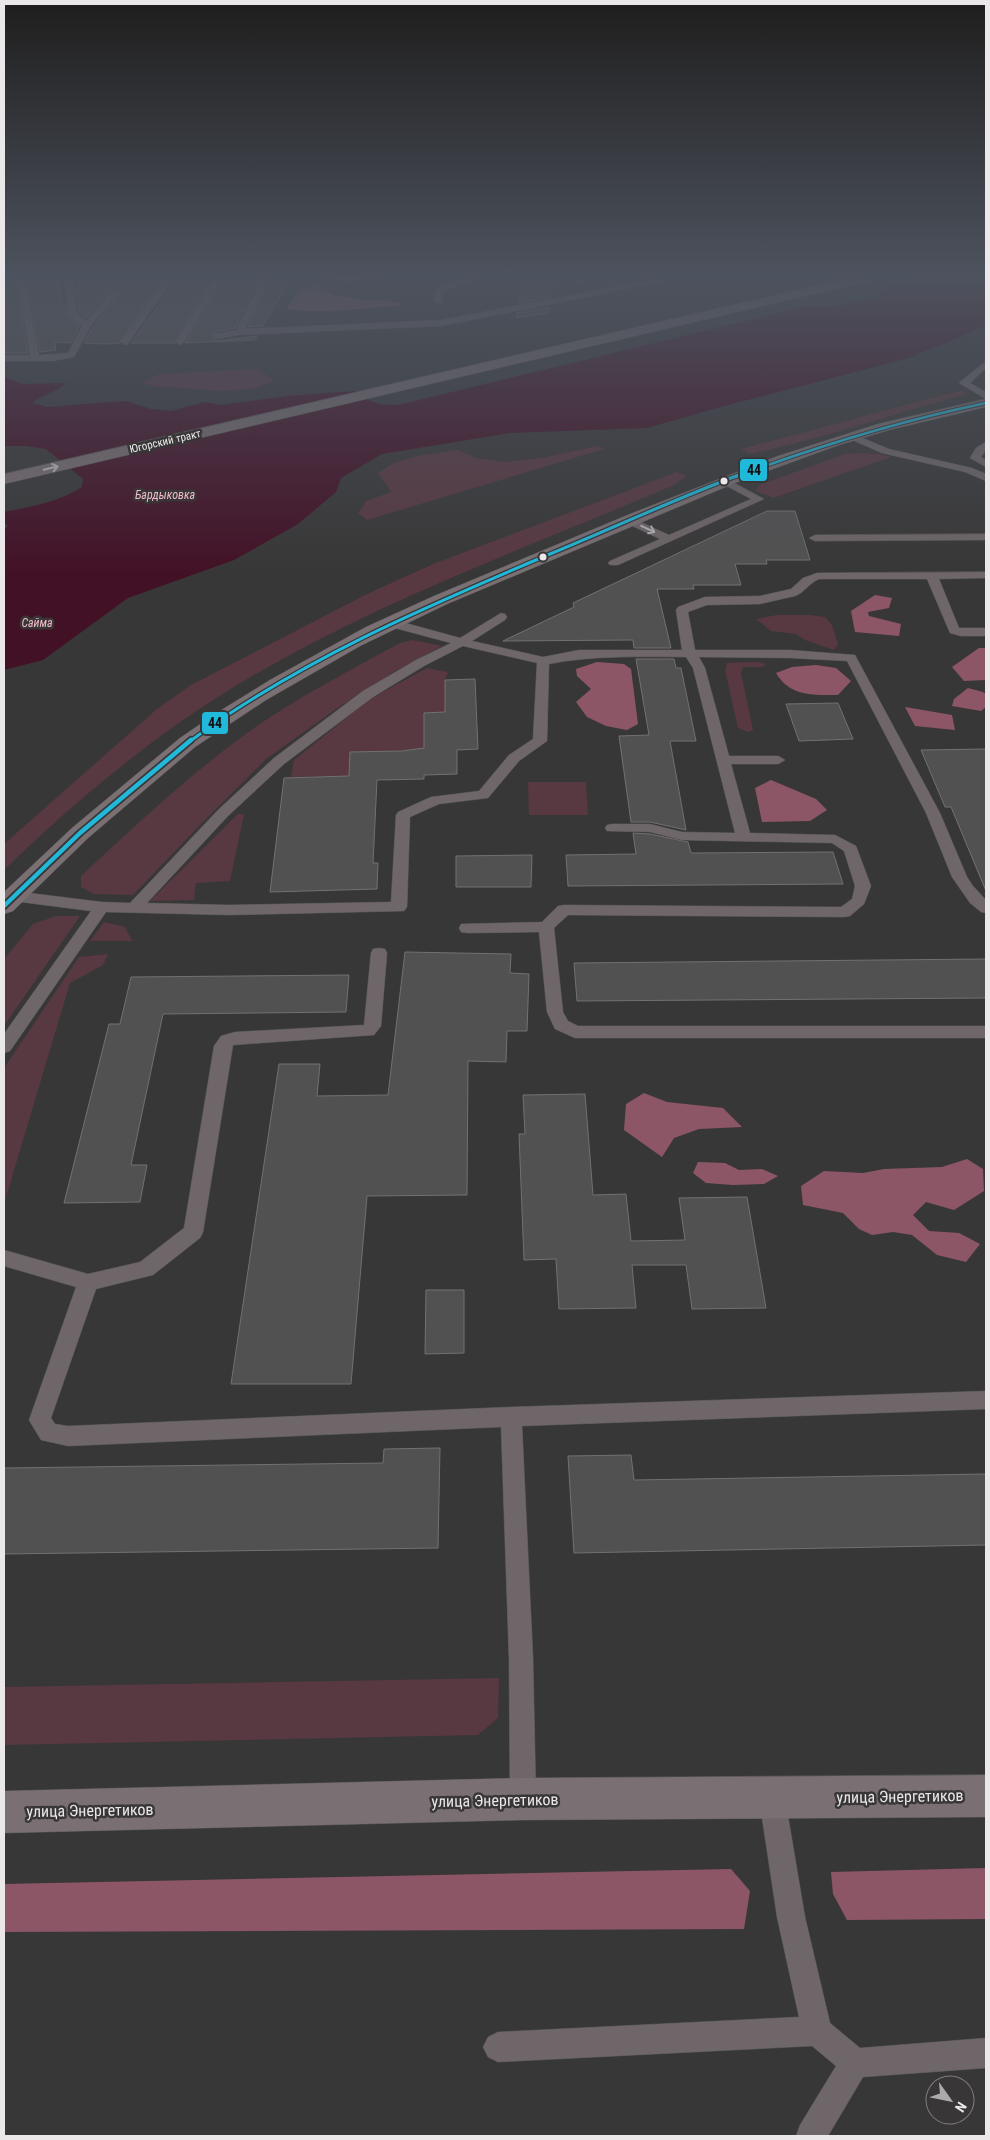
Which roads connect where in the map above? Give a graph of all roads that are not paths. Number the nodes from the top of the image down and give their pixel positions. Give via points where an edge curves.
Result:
1 (397, 374) edge
2 (455, 374) edge
3 (975, 374) edge
4 (986, 396) edge
5 (986, 403) edge
6 (853, 436) junction
7 (986, 445) edge
8 (945, 464) junction
9 (986, 464) edge
10 (4, 465) edge
11 (986, 478) edge
12 (4, 479) edge
13 (725, 481) junction
14 (974, 484) dead end
15 (628, 520) junction
16 (986, 537) edge
17 (668, 538) junction
18 (815, 538) dead end
19 (614, 563) dead end
20 (932, 576) junction
21 (986, 576) edge
22 (501, 617) dead end
23 (391, 623) junction
24 (986, 632) edge
25 (462, 642) junction
26 (689, 652) junction
27 (544, 661) junction
28 (722, 760) junction
29 (778, 760) dead end
30 (612, 828) dead end
31 (744, 838) junction
32 (8, 901) edge
33 (102, 907) junction
34 (135, 907) junction
35 (986, 908) edge
36 (546, 927) junction
37 (467, 928) dead end
38 (379, 953) dead end
39 (986, 1032) edge
40 (4, 1047) edge
41 (4, 1258) edge
42 (88, 1282) junction
43 (986, 1400) edge
44 (511, 1417) junction
45 (986, 1796) edge
46 (772, 1798) junction
47 (523, 1799) junction
48 (4, 1812) edge
49 (817, 2031) junction
50 (498, 2047) dead end
51 (986, 2053) edge
52 (855, 2063) junction
53 (811, 2136) edge

1 - 10 main road, Югорский тракт
12 -> 2 main road, Югорский тракт
3 - 4 lane via 964,384
5 - 6 main road
6 - 8 lane via 886,451
6 - 13 main road
7 - 9 lane via 975,458
8 - 11 lane
8 - 14 lane
13 - 15 main road
13 - 17 lane via 758,499
15 -> 17 lane
15 - 23 main road
16 - 18 lane
17 - 19 lane
20 - 21 lane
20 - 24 lane via 954,630
20 - 26 lane via 816,576 795,592 760,600 705,601 682,610
22 - 25 lane
23 - 25 lane
23 - 32 main road via 238,708 178,750 79,834
25 - 27 lane
25 - 34 lane via 368,694 279,760 223,813
26 - 27 lane via 579,654
26 - 28 lane via 699,668
26 - 35 lane via 851,658 935,816 960,879 978,903
27 - 34 lane via 540,741 514,758 483,795 436,800 403,815 399,907 230,910
28 - 29 lane
28 - 31 lane
30 - 31 lane via 650,828 682,836
31 - 36 lane via 835,839 851,849 863,886 859,901 844,912 564,910
32 - 33 lane
33 - 34 lane
33 - 40 lane
36 - 37 lane
36 - 39 lane via 555,1012 561,1024 575,1032
38 - 42 lane via 373,1026 368,1031 227,1040 223,1046 193,1232 146,1269
41 - 42 lane
42 - 44 lane via 40,1420 49,1433 68,1436
43 - 44 lane
44 - 47 lane
45 - 46 main road, улица Энергетиков
46 - 47 main road, улица Энергетиков
46 - 49 lane via 791,1917
47 - 48 main road, улица Энергетиков
49 - 50 lane
49 - 52 lane
51 - 52 lane
52 - 53 lane

